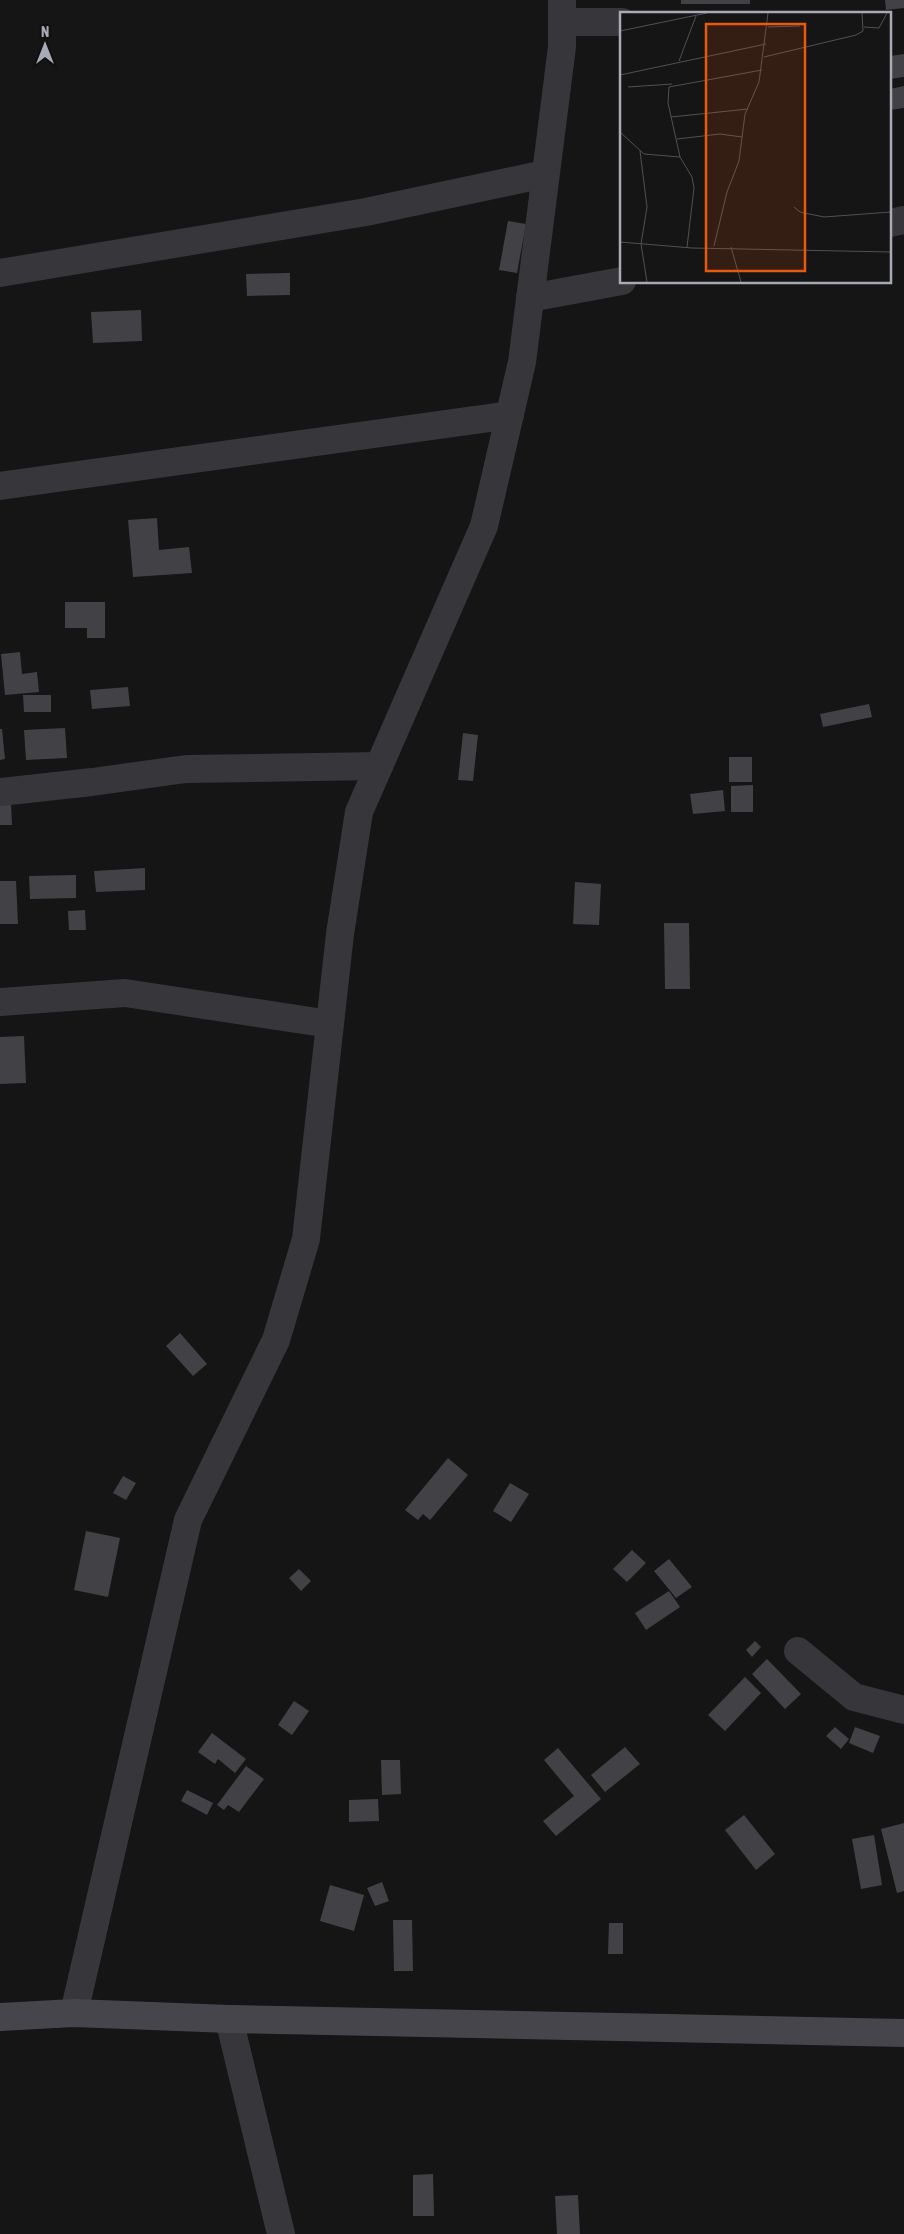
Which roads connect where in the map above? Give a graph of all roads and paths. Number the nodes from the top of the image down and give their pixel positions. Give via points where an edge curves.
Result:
1 (562, 11) edge
2 (620, 22) edge
3 (545, 174) junction
4 (0, 273) edge
5 (620, 281) edge
6 (530, 298) junction
7 (510, 415) junction
8 (0, 486) edge
9 (379, 766) junction
10 (0, 792) edge
11 (0, 1002) edge
12 (330, 1024) junction
13 (798, 1651) dead end
14 (904, 1710) edge
15 (74, 2013) junction
16 (0, 2017) edge
17 (229, 2019) junction
18 (904, 2033) edge
19 (281, 2234) edge

1 - 2 street
1 - 3 street via 562,46
3 - 4 street via 366,212
3 - 6 street
5 - 6 street
6 - 7 street via 522,362
7 - 8 street
7 - 9 street via 484,526
9 - 10 street via 186,769
9 - 12 street via 359,812
11 - 12 street via 125,993
12 - 15 street via 306,1239 276,1340 188,1520
13 - 14 street via 854,1697
15 - 16 street
15 - 17 street
17 - 18 street
17 - 19 street

